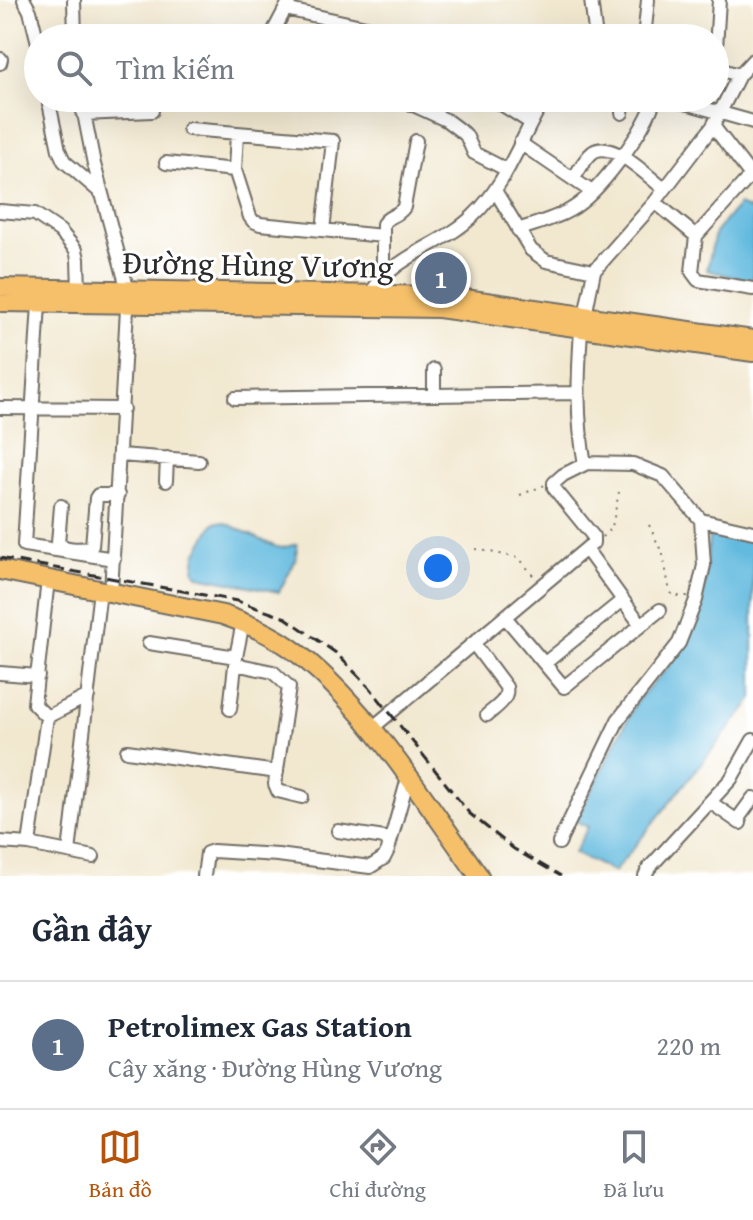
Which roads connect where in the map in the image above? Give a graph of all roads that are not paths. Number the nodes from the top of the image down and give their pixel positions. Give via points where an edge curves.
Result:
1 (24, 0) edge
2 (74, 0) edge
3 (591, 0) edge
4 (648, 0) edge
5 (719, 0) edge
6 (287, 4) edge
7 (33, 24) edge
8 (75, 24) edge
9 (277, 24) edge
10 (362, 24) edge
11 (594, 24) edge
12 (645, 24) edge
13 (718, 24) edge
14 (753, 60) edge
15 (729, 71) edge
16 (739, 75) junction
17 (729, 95) edge
18 (51, 112) edge
19 (129, 112) edge
20 (429, 112) edge
21 (514, 112) edge
22 (537, 112) edge
23 (651, 112) edge
24 (717, 112) edge
25 (720, 113) junction
26 (83, 114) joint
27 (753, 122) edge
28 (531, 123) junction
29 (713, 126) junction
30 (189, 129) dead end
31 (237, 133) junction
32 (416, 141) dead end
33 (520, 143) junction
34 (622, 155) junction
35 (166, 163) dead end
36 (235, 170) junction
37 (507, 170) junction
38 (752, 176) edge
39 (574, 178) junction
40 (664, 189) junction
41 (496, 192) junction
42 (592, 192) junction
43 (101, 193) junction
44 (655, 202) junction
45 (0, 211) edge
46 (323, 230) junction
47 (518, 230) junction
48 (383, 236) junction
49 (696, 236) junction
50 (594, 271) junction
51 (383, 276) junction
52 (0, 287) edge
53 (753, 289) edge
54 (79, 290) junction
55 (128, 298) junction
56 (367, 299) junction
57 (0, 303) edge
58 (39, 304) junction
59 (583, 323) junction
60 (753, 339) edge
61 (732, 343) junction
62 (753, 353) edge
63 (434, 370) dead end
64 (577, 393) junction
65 (434, 395) junction
66 (235, 398) dead end
67 (0, 408) edge
68 (31, 409) junction
69 (123, 409) junction
70 (120, 455) junction
71 (167, 458) junction
72 (199, 461) dead end
73 (585, 463) junction
74 (166, 481) dead end
75 (118, 495) junction
76 (61, 506) dead end
77 (701, 520) junction
78 (753, 532) edge
79 (590, 544) junction
80 (114, 559) junction
81 (0, 570) edge
82 (48, 580) junction
83 (105, 591) junction
84 (623, 600) junction
85 (660, 610) dead end
86 (505, 617) junction
87 (243, 622) junction
88 (641, 625) junction
89 (149, 643) dead end
90 (474, 644) junction
91 (236, 660) junction
92 (545, 663) junction
93 (0, 673) edge
94 (38, 676) junction
95 (88, 696) junction
96 (230, 709) dead end
97 (487, 715) dead end
98 (47, 717) junction
99 (371, 729) junction
100 (753, 740) edge
101 (127, 751) dead end
102 (277, 772) junction
103 (408, 778) junction
104 (302, 797) dead end
105 (753, 798) edge
106 (710, 802) junction
107 (338, 831) dead end
108 (391, 839) junction
109 (0, 842) edge
110 (559, 843) dead end
111 (29, 844) junction
112 (69, 852) junction
113 (93, 857) dead end
114 (377, 870) edge
115 (204, 876) edge
116 (479, 876) edge
117 (645, 876) edge

1 - 7 street
2 - 8 street
3 - 11 street
4 - 12 street
5 - 13 street
6 - 9 street
6 - 10 street
14 - 16 street
15 - 16 street
16 - 17 street
18 - 43 street via 64,161
19 - 26 street
20 - 37 street via 466,135 474,153
21 - 28 street
22 - 28 street
23 - 34 street
24 - 25 street
25 - 27 street
25 - 29 street
26 - 43 street
28 - 33 street
29 - 38 street
29 - 40 street
30 - 31 street
31 - 36 street
31 - 46 street via 333,141
32 - 48 street via 404,207 386,219
33 - 37 street
33 - 39 street
34 - 39 street via 598,150
34 - 40 street
34 - 42 street
35 - 36 street
36 - 46 street via 253,221
37 - 41 street
38 - 49 street
39 - 42 street
40 - 44 street
41 - 47 street
41 - 51 street via 461,227
42 - 47 street via 570,210
43 - 55 street
44 - 49 street
44 - 50 street
45 - 54 street via 35,214 60,231 76,250
46 - 48 street
47 - 50 street via 538,258
48 - 51 street
49 - 53 street via 692,272 698,280
50 - 59 street
51 - 56 street
52 - 54 main road, Đường Hùng Vương
54 - 55 main road, Đường Hùng Vương
55 - 56 main road, Đường Hùng Vương
55 - 58 main road, Đường Hùng Vương
55 - 69 street
56 - 59 main road, Đường Hùng Vương via 444,295
57 - 58 main road, Đường Hùng Vương
58 - 68 street
59 - 61 main road, Đường Hùng Vương
59 - 64 street
60 - 61 main road, Đường Hùng Vương
61 - 62 main road, Đường Hùng Vương
63 - 65 street
64 - 65 street
64 - 73 street
65 - 66 street
67 - 68 street
68 - 69 street
68 - 80 street via 24,545
69 - 70 street
70 - 71 street
70 - 75 street
71 - 72 street
71 - 74 street
73 - 77 street via 650,469 672,484
73 - 79 street via 563,475 554,488
75 - 76 street via 96,498 92,546 87,548 58,543
75 - 80 street
77 - 78 street
77 - 110 street via 704,565 679,643 618,720
79 - 84 street
79 - 86 street
80 - 83 street
81 - 82 highway
82 - 83 highway
82 - 94 street
83 - 87 highway
83 - 95 street
84 - 88 street
84 - 92 street
85 - 88 street
86 - 90 street
86 - 92 street
87 - 91 street
87 - 99 highway via 288,646
88 - 92 street via 567,686
89 - 91 street
90 - 97 street via 506,687 506,697
90 - 99 street
91 - 96 street
91 - 102 street via 273,672 289,687
93 - 94 street
94 - 98 street via 34,704
95 - 98 street
95 - 112 street
98 - 111 street
99 - 103 highway
100 - 106 street via 731,779
101 - 102 street
102 - 104 street via 278,791
103 - 108 street
103 - 116 highway
105 - 106 street via 738,821
106 - 117 street
107 - 108 street
108 - 114 street
109 - 111 street
111 - 112 street
112 - 113 street
114 - 115 street via 213,851 207,853

